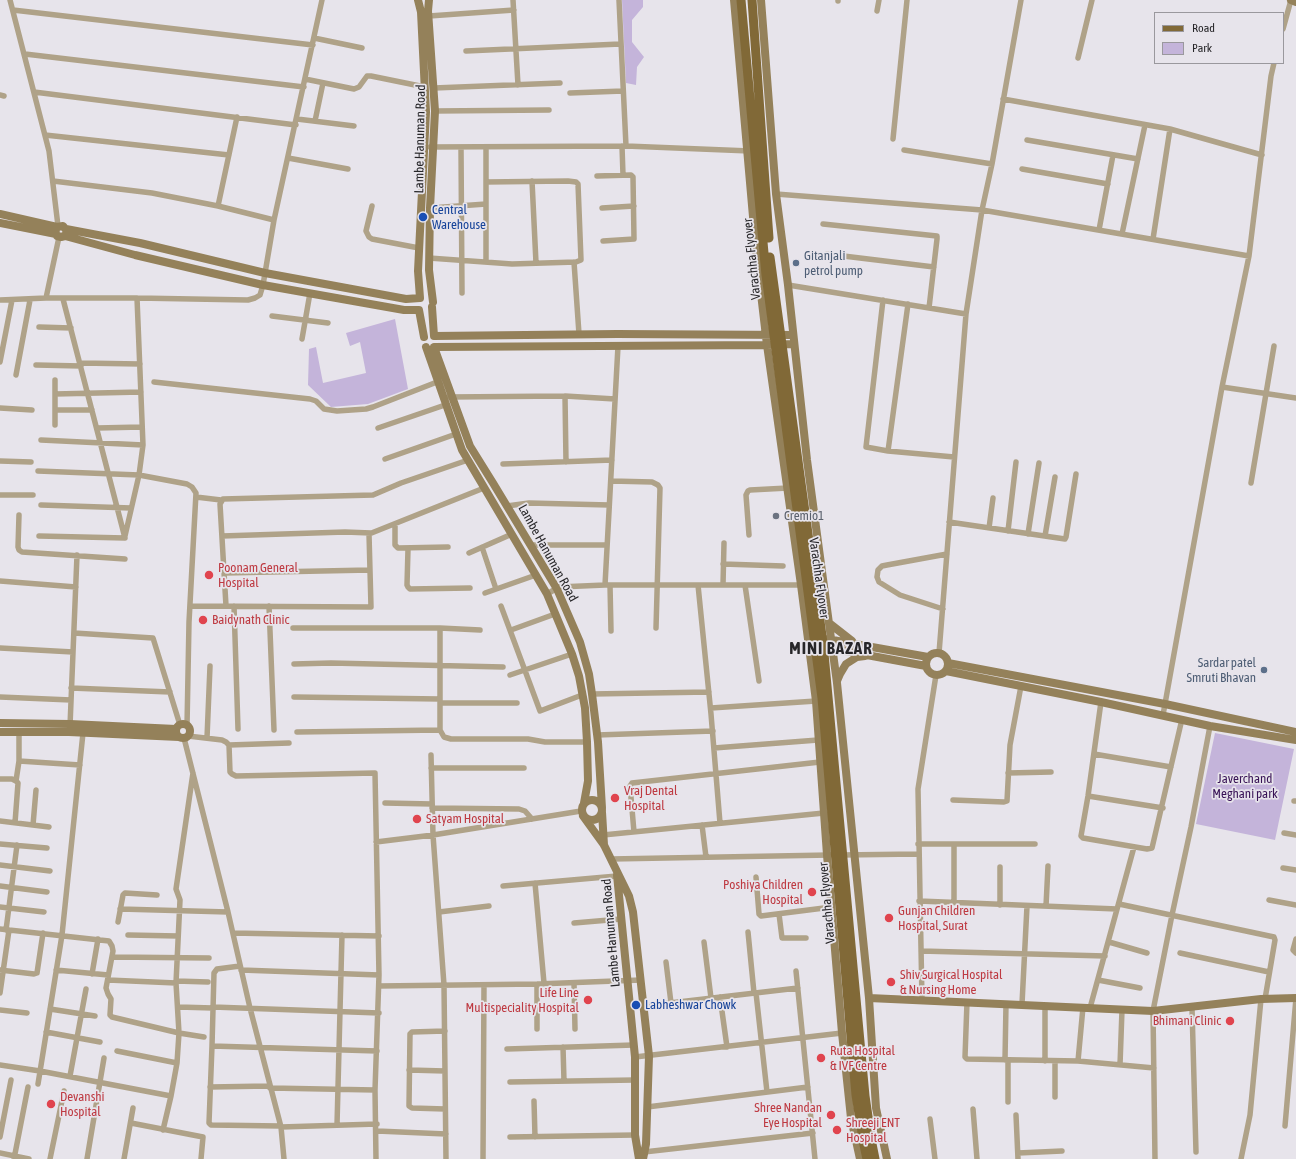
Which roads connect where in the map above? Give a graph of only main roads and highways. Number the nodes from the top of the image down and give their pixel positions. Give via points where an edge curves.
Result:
1 (741, 0) edge
2 (752, 0) edge
3 (867, 1159) edge
4 (875, 1159) edge

1 - 3 main road, Varachha Flyover via 766,275 822,698 856,1095
2 - 4 main road, Varachha Flyover via 770,257 823,644 865,1096

